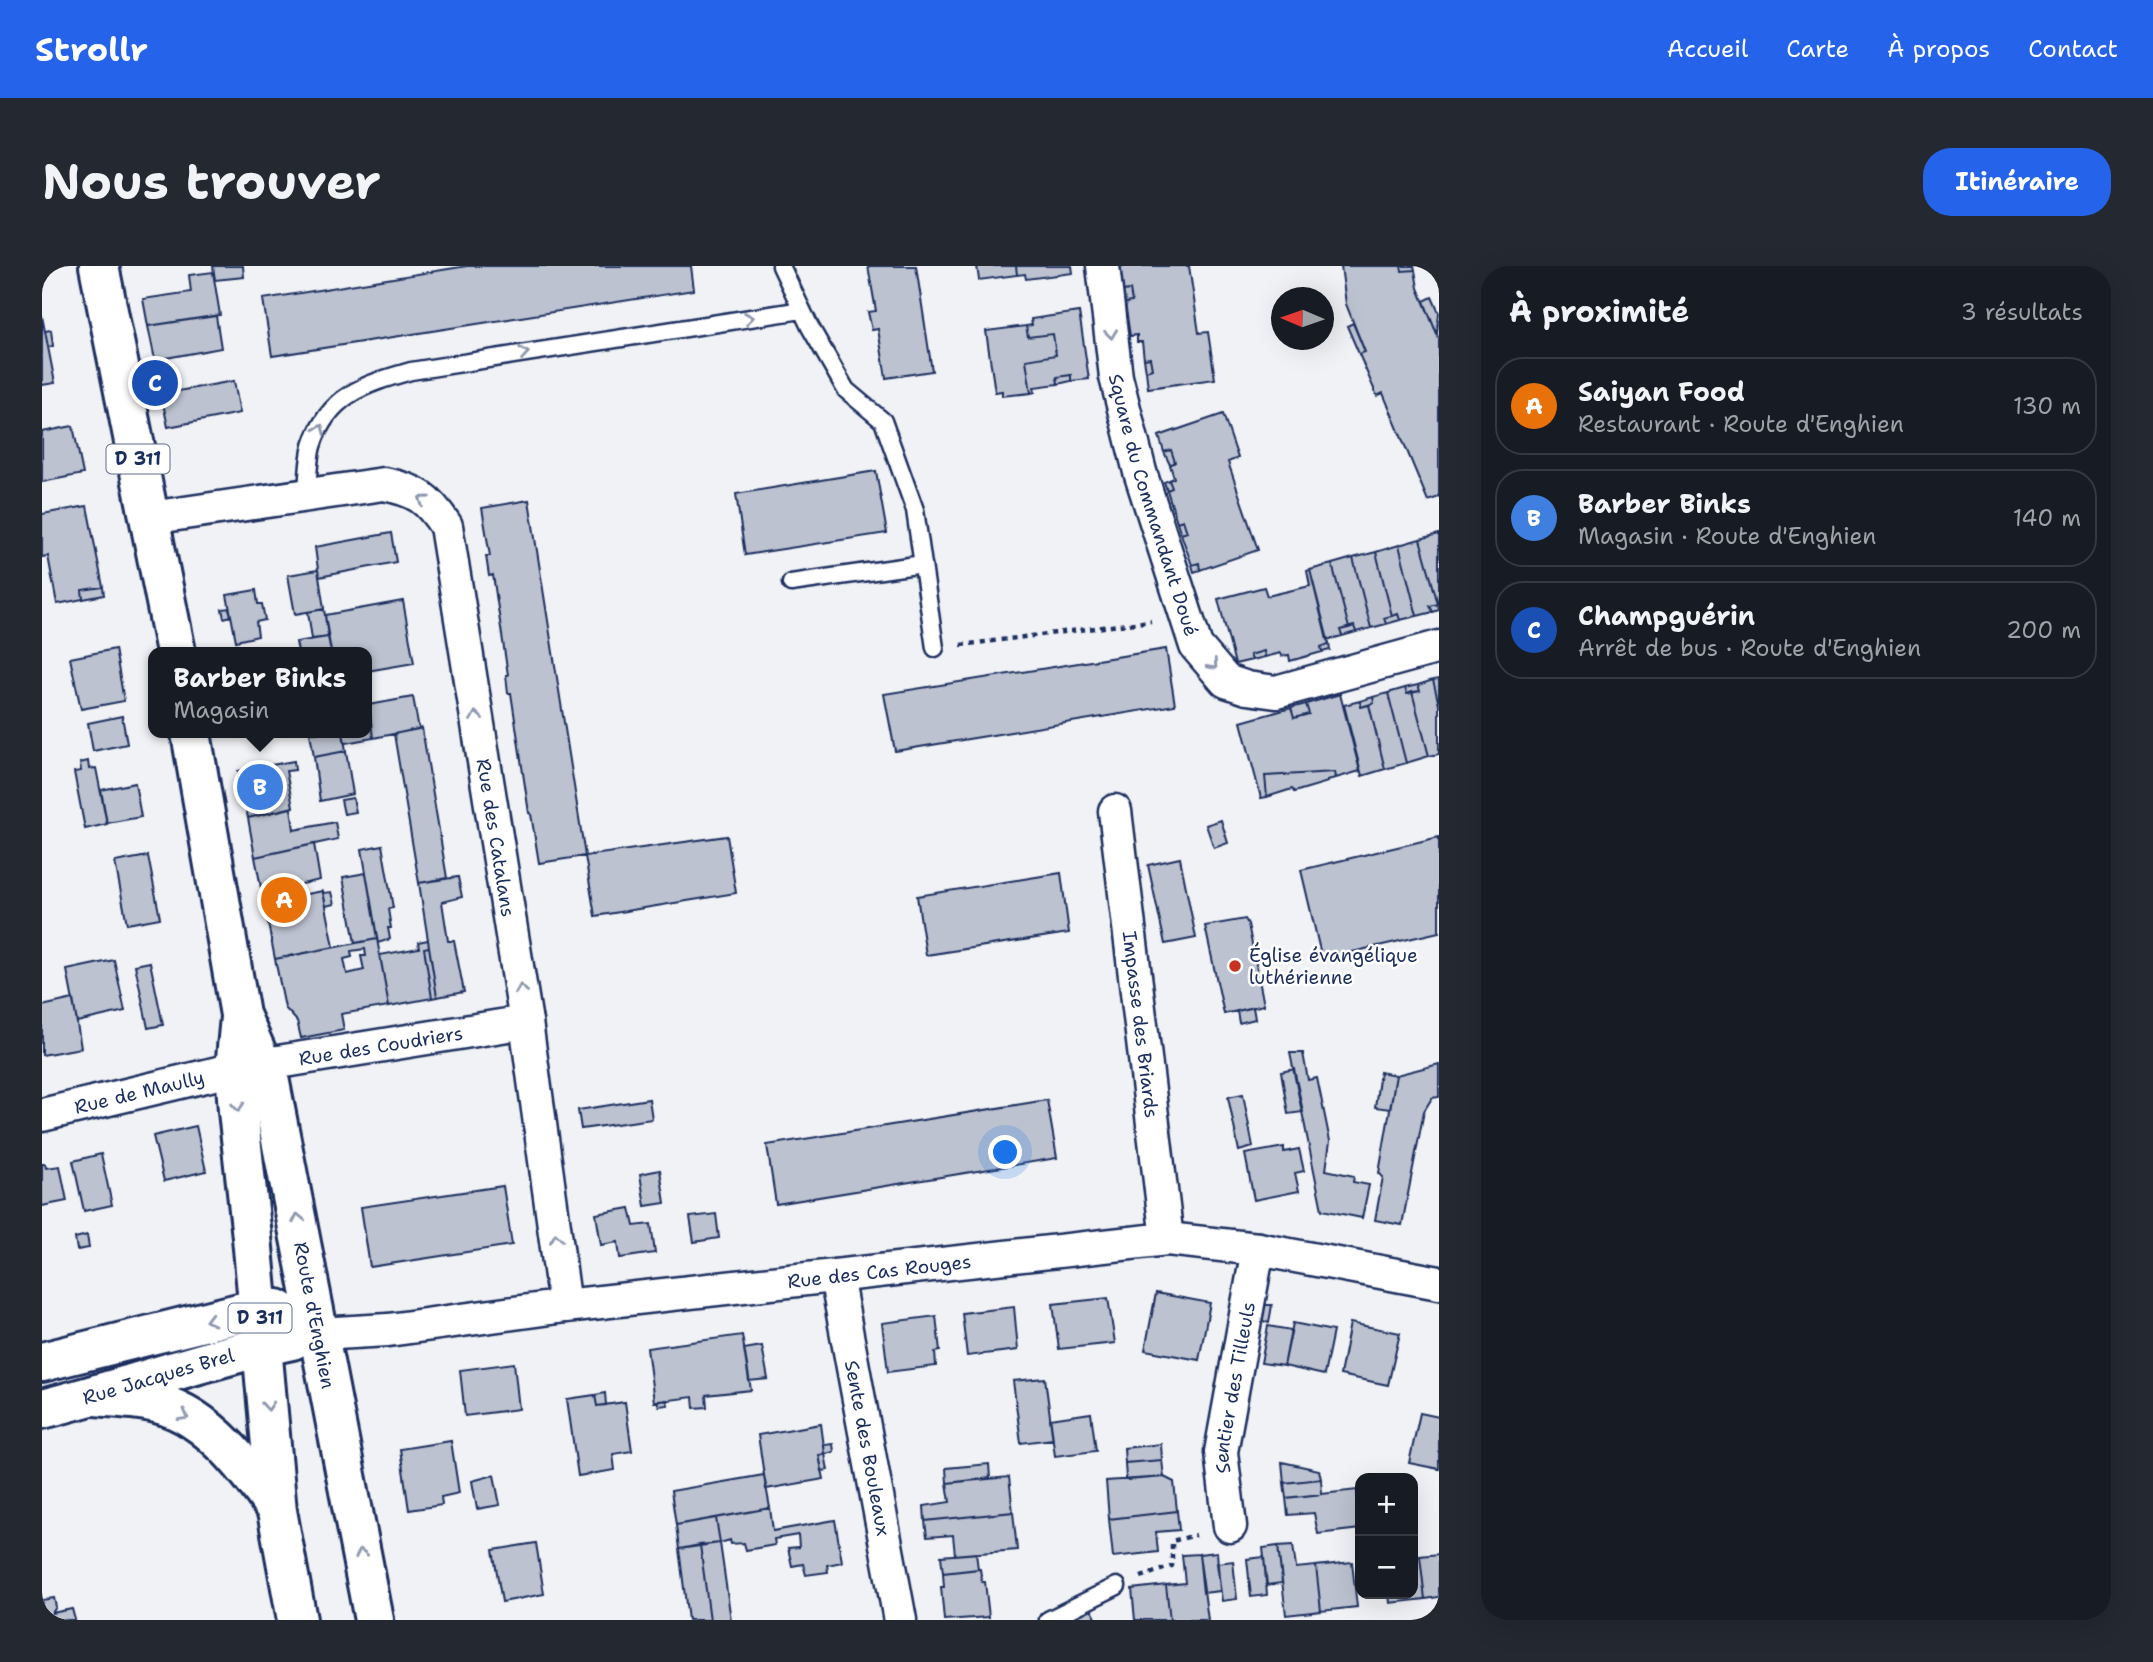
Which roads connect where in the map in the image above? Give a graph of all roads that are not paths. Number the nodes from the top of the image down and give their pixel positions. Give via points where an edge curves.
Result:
1 (99, 266) edge
2 (781, 266) edge
3 (1103, 266) edge
4 (802, 310) junction
5 (307, 495) junction
6 (150, 518) junction
7 (923, 564) junction
8 (791, 583) dead end
9 (175, 647) edge
10 (1439, 647) edge
11 (935, 648) road end
12 (192, 738) edge
13 (1115, 811) dead end
14 (526, 1022) junction
15 (249, 1066) junction
16 (42, 1115) edge
17 (1167, 1238) junction
18 (1258, 1249) junction
19 (836, 1276) junction
20 (1439, 1283) edge
21 (565, 1306) junction
22 (259, 1308) junction
23 (318, 1334) junction
24 (262, 1346) junction
25 (42, 1362) edge
26 (94, 1396) junction
27 (42, 1409) edge
28 (277, 1511) junction
29 (1230, 1526) road end
30 (1118, 1586) road end
31 (297, 1620) edge
32 (374, 1620) edge
33 (900, 1620) edge
34 (1048, 1620) edge

1 - 6 main road, D 311
2 - 4 lane
3 -> 10 street, Square du Commandant Doué via 1116,377 1140,472 1196,646 1226,681 1276,692
5 -> 4 lane via 312,447 324,418 341,399 372,382 411,371
4 - 7 lane via 846,390 883,421 915,510
5 - 6 street, Rue des Catalans
14 -> 5 street, Rue des Catalans via 446,526 433,507 407,489 384,484
6 - 9 main road, D 311
7 - 8 lane
7 - 11 lane
12 - 15 main road, Route d'Enghien / D 311
13 - 17 street, Impasse des Briards
14 - 15 street, Rue des Coudriers
21 -> 14 street, Rue des Catalans
15 - 16 street, Rue de Maully
15 -> 22 main road, Route d'Enghien / D 311
23 -> 15 main road, Route d'Enghien / D 311 via 270,1083
17 - 18 street, Rue des Cas Rouges
17 - 19 street, Rue des Cas Rouges
18 - 20 street, Rue des Cas Rouges
18 - 29 street, Sentier des Tilleuls via 1221,1452
19 - 21 street, Rue des Cas Rouges
19 - 33 street, Sente des Bouleaux
21 - 23 street, Rue des Cas Rouges via 388,1330
22 - 23 main road via 277,1309
22 - 24 main road, Route d'Enghien / D 311
22 -> 25 main road, Rue Jacques Brel
23 - 24 main road, Rue Jacques Brel
32 -> 23 main road, Route d'Enghien / D 311
24 - 26 main road, Rue Jacques Brel
24 -> 28 main road, Route d'Enghien / D 311
26 - 27 main road, Rue Jacques Brel
26 -> 28 main road via 158,1404 202,1426 249,1470
28 - 31 main road, Route d'Enghien / D 311
30 - 34 lane

